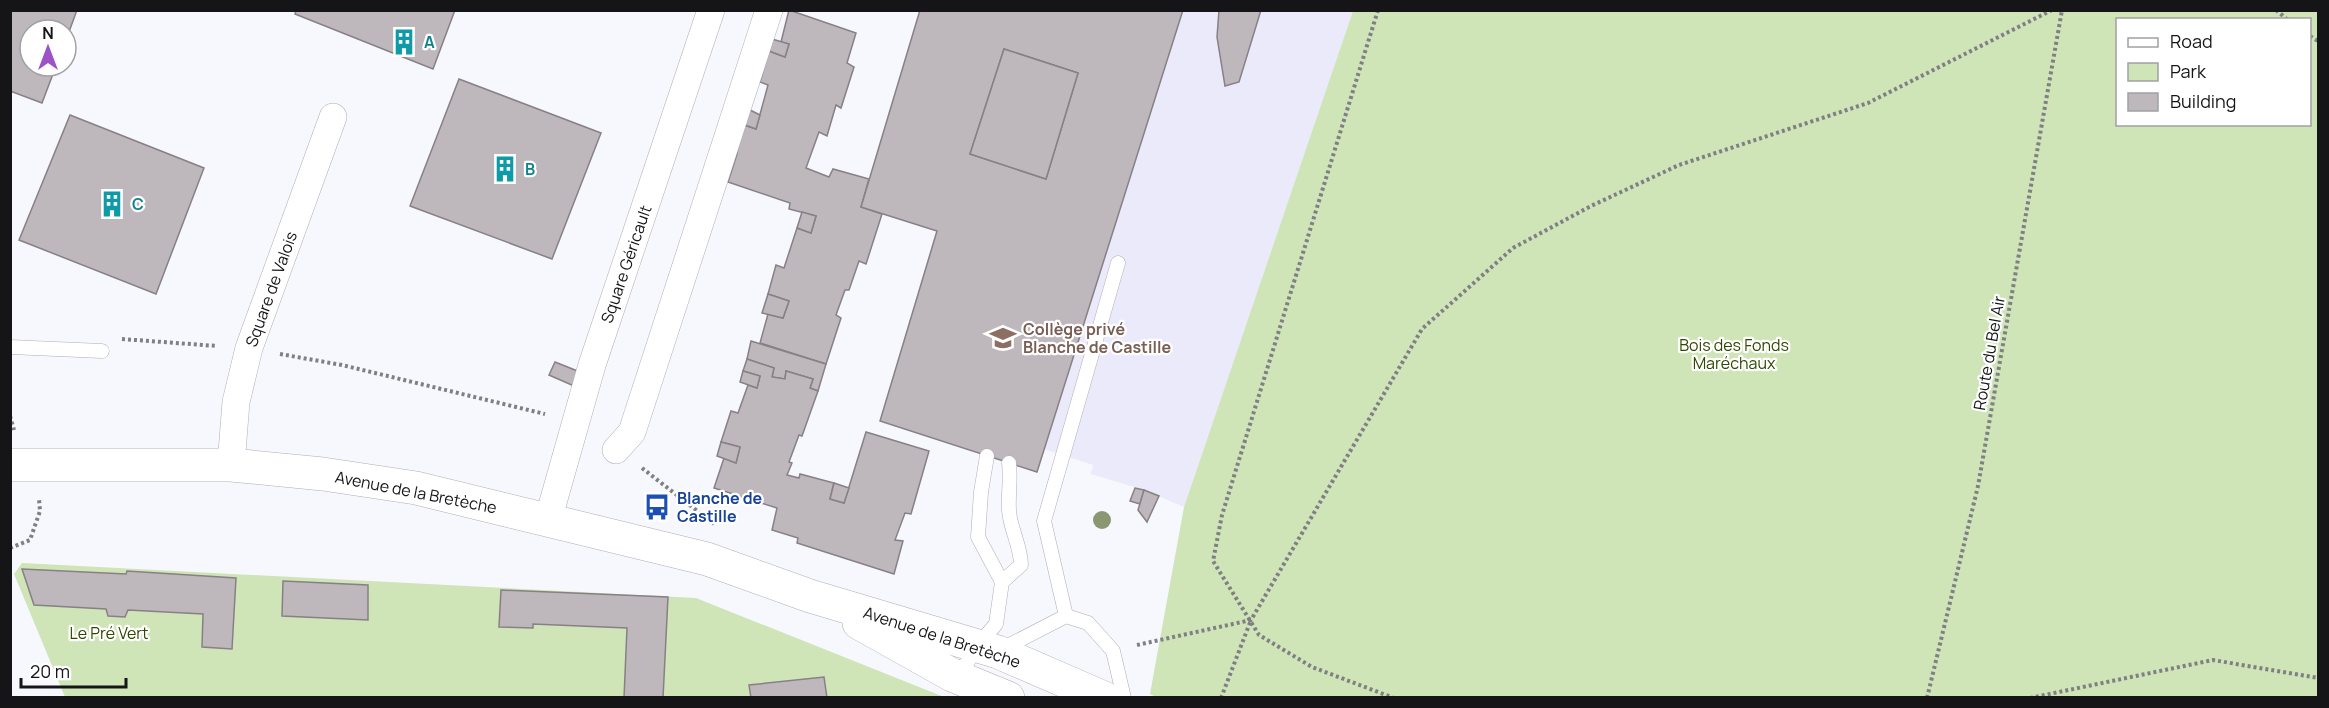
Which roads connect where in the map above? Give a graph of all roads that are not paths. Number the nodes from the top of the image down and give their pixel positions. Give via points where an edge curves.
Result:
1 (711, 10) edge
2 (769, 10) edge
3 (333, 117) dead end
4 (1118, 263) dead end
5 (10, 347) edge
6 (102, 351) dead end
7 (616, 450) road end
8 (987, 456) dead end
9 (1009, 463) dead end
10 (18, 465) edge
11 (231, 465) junction
12 (548, 519) junction
13 (1002, 582) junction
14 (810, 596) junction
15 (1066, 616) junction
16 (988, 648) junction
17 (951, 675) junction
18 (1008, 698) edge
19 (1104, 698) edge
20 (1124, 698) edge

1 - 12 street, Square Géricault via 592,365
2 - 7 street via 632,432
3 - 11 street, Square de Valois via 249,348 236,402
4 - 15 lane via 1044,521
5 - 6 lane
8 - 13 lane via 978,537
9 - 13 lane via 1009,511 1021,566
10 - 11 street, Avenue de la Bretèche
11 - 12 street, Avenue de la Bretèche via 416,488
12 - 14 street, Avenue de la Bretèche via 707,559
13 - 16 lane
14 - 16 street, Avenue de la Bretèche
14 - 17 street, Avenue de la Bretèche
15 - 16 lane
15 - 20 lane via 1088,623 1113,651
16 - 17 lane
16 - 19 street, Avenue de la Bretèche
17 - 18 street, Avenue de la Bretèche

